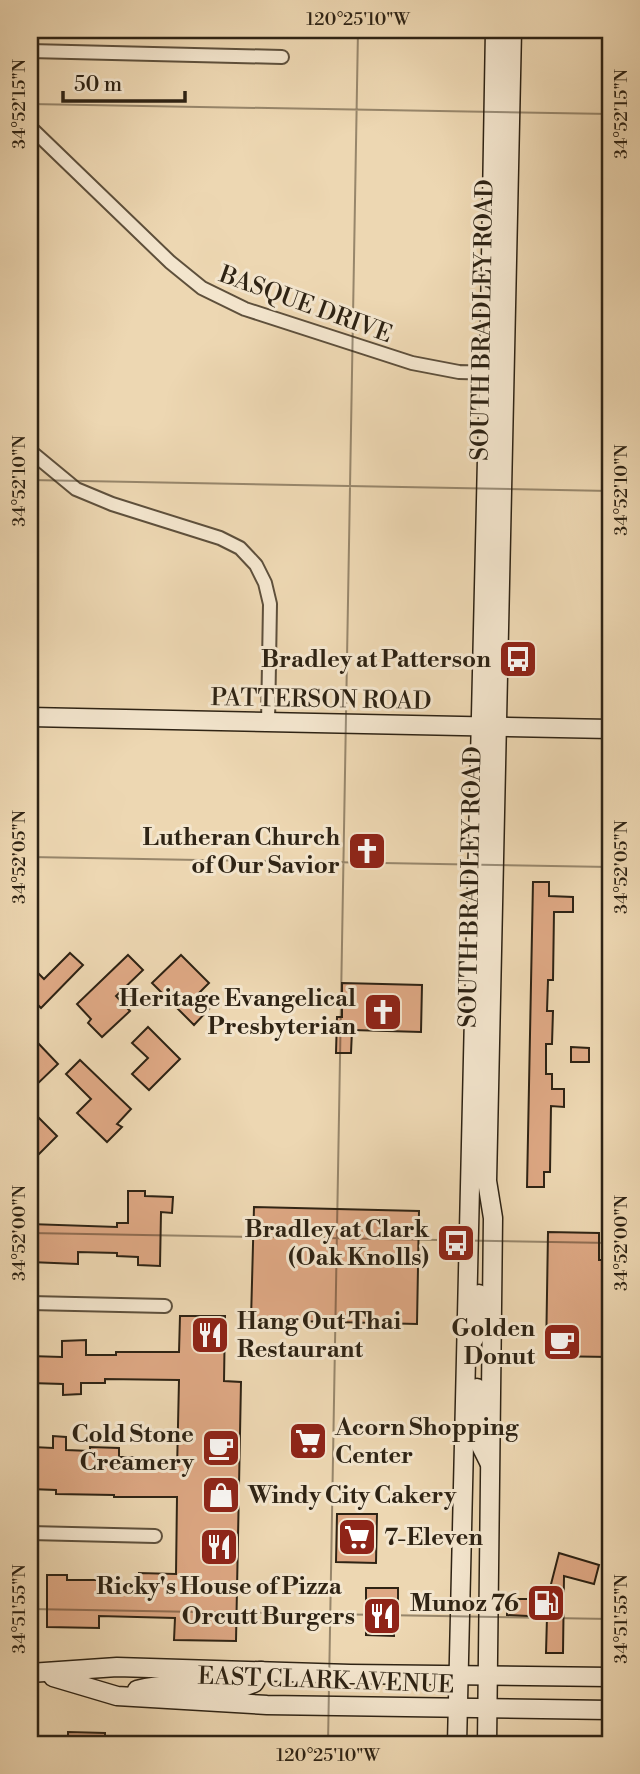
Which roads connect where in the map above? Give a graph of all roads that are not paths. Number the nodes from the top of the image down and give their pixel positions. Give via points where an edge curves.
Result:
1 (495, 30) edge
2 (512, 30) edge
3 (30, 51) edge
4 (282, 57) dead end
5 (30, 127) edge
6 (497, 373) junction
7 (30, 451) edge
8 (30, 717) edge
9 (268, 723) junction
10 (490, 727) junction
11 (610, 729) edge
12 (493, 1240) junction
13 (30, 1303) edge
14 (165, 1306) dead end
15 (466, 1349) junction
16 (490, 1465) junction
17 (30, 1533) edge
18 (155, 1536) dead end
19 (261, 1671) junction
20 (36, 1674) edge
21 (458, 1675) junction
22 (488, 1676) junction
23 (610, 1677) edge
24 (117, 1696) junction
25 (457, 1709) junction
26 (488, 1709) junction
27 (610, 1710) edge
28 (457, 1744) edge
29 (487, 1744) edge

1 - 6 main road, SOUTH BRADLEY ROAD
2 - 6 main road, SOUTH BRADLEY ROAD
3 - 4 street
5 - 6 street, BASQUE DRIVE via 202,288 244,309 412,363
6 - 10 main road, SOUTH BRADLEY ROAD
7 - 9 street via 76,489 220,538 240,548 256,565 270,604
8 - 9 main road, PATTERSON ROAD
9 - 10 main road, PATTERSON ROAD
10 - 11 main road, PATTERSON ROAD
10 - 12 main road, SOUTH BRADLEY ROAD via 487,1181
10 - 15 main road, SOUTH BRADLEY ROAD
12 - 15 main road via 480,1266 479,1328
12 - 16 main road, SOUTH BRADLEY ROAD
13 - 14 street
15 - 16 main road via 477,1370 477,1438
15 - 21 main road, SOUTH BRADLEY ROAD
16 - 22 main road, SOUTH BRADLEY ROAD
17 - 18 street
19 - 20 main road, EAST CLARK AVENUE via 117,1667
19 - 21 main road, EAST CLARK AVENUE
19 - 24 main road via 254,1683 243,1687 152,1686
20 - 24 main road, EAST CLARK AVENUE
21 - 22 main road, EAST CLARK AVENUE
21 - 25 main road, SOUTH BRADLEY ROAD
22 - 23 main road, EAST CLARK AVENUE
22 - 26 main road, SOUTH BRADLEY ROAD
24 - 25 main road, EAST CLARK AVENUE
25 - 26 main road, EAST CLARK AVENUE
25 - 28 main road, SOUTH BRADLEY ROAD
26 - 27 main road, EAST CLARK AVENUE
26 - 29 main road, SOUTH BRADLEY ROAD

